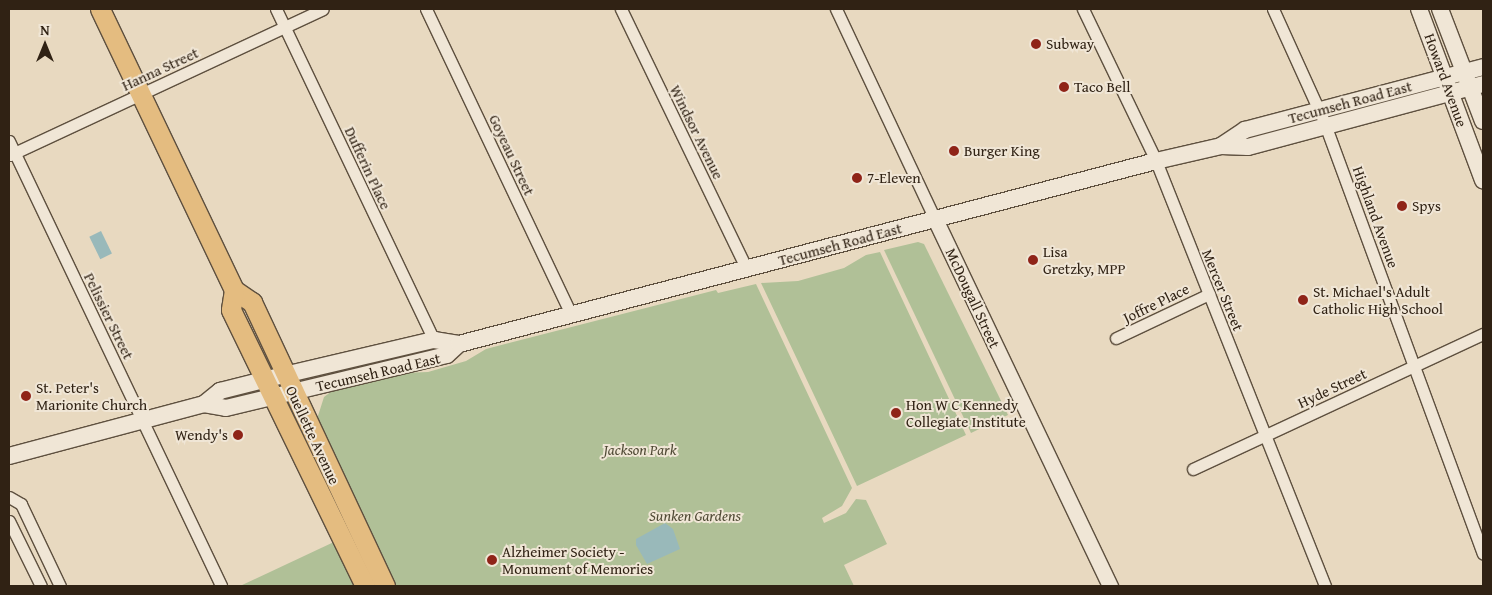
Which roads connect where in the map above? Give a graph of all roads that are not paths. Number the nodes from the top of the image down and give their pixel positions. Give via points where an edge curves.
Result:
1 (100, 9) edge
2 (276, 9) edge
3 (323, 9) edge
4 (426, 9) edge
5 (621, 9) edge
6 (836, 9) edge
7 (1083, 9) edge
8 (1273, 9) edge
9 (1419, 9) edge
10 (1440, 9) edge
11 (284, 27) junction
12 (1483, 67) edge
13 (1473, 81) edge
14 (1449, 85) junction
15 (141, 94) junction
16 (1320, 110) junction
17 (1483, 121) edge
18 (1326, 126) junction
19 (9, 141) edge
20 (1220, 146) junction
21 (12, 154) edge
22 (1156, 161) junction
23 (1483, 180) edge
24 (935, 219) junction
25 (746, 268) junction
26 (234, 290) junction
27 (1209, 294) junction
28 (571, 315) junction
29 (1483, 334) edge
30 (1116, 338) dead end
31 (434, 340) junction
32 (459, 344) junction
33 (1415, 366) junction
34 (285, 375) junction
35 (263, 380) junction
36 (292, 392) junction
37 (271, 398) junction
38 (204, 404) junction
39 (142, 420) junction
40 (1265, 435) junction
41 (9, 456) edge
42 (1192, 469) dead end
43 (9, 497) edge
44 (9, 520) edge
45 (1483, 553) edge
46 (40, 586) edge
47 (60, 586) edge
48 (221, 586) edge
49 (366, 586) edge
50 (385, 586) edge
51 (1110, 586) edge
52 (1325, 586) edge

1 - 15 main road, Ouellette Avenue
2 - 11 street, Dufferin Place
3 - 11 street, Hanna Street
4 - 28 street, Goyeau Street
5 - 25 street, Windsor Avenue
6 - 24 street, McDougall Street
7 - 22 street, Mercer Street
8 - 16 street, Highland Avenue
9 - 14 main road, Howard Avenue
10 - 13 main road, Howard Avenue
11 - 15 street, Hanna Street
11 - 31 street, Dufferin Place
12 - 13 main road, Tecumseh Road East
13 - 14 main road, Tecumseh Road East
13 - 17 main road, Howard Avenue
14 - 16 main road, Tecumseh Road East
14 - 18 main road, Tecumseh Road East
14 - 23 main road, Howard Avenue
15 - 21 street, Hanna Street
15 - 26 main road, Ouellette Avenue
16 - 18 street, Highland Avenue
16 - 20 main road, Tecumseh Road East via 1245,130
18 - 20 main road, Tecumseh Road East via 1248,146
18 - 33 street, Highland Avenue
19 - 21 street, Pelissier Street
20 - 22 main road, Tecumseh Road East
21 - 39 street, Pelissier Street
22 - 24 main road, Tecumseh Road East
22 - 27 street, Mercer Street
24 - 25 main road, Tecumseh Road East
24 - 51 street, McDougall Street
25 - 28 main road, Tecumseh Road East
26 - 34 main road, Ouellette Avenue via 252,302
26 - 35 main road, Ouellette Avenue via 231,310
27 - 30 street, Joffre Place
27 - 40 street, Mercer Street
28 - 32 main road, Tecumseh Road East
29 - 33 street, Hyde Street
31 - 32 main road, Tecumseh Road East
31 - 34 main road, Tecumseh Road East
32 - 36 main road, Tecumseh Road East via 447,355
33 - 40 street, Hyde Street
33 - 45 street, Highland Avenue
34 - 35 main road, Tecumseh Road East
34 - 36 main road, Ouellette Avenue
35 - 37 main road, Ouellette Avenue
35 - 38 main road, Tecumseh Road East via 220,391
36 - 37 main road, Tecumseh Road East
36 - 50 main road, Ouellette Avenue
37 - 38 main road, Tecumseh Road East via 226,408
37 - 49 main road, Ouellette Avenue
38 - 39 main road
39 - 41 main road
39 - 48 street, Pelissier Street
40 - 42 street, Hyde Street
40 - 52 street, Mercer Street
43 - 47 street via 21,504
44 - 46 street

